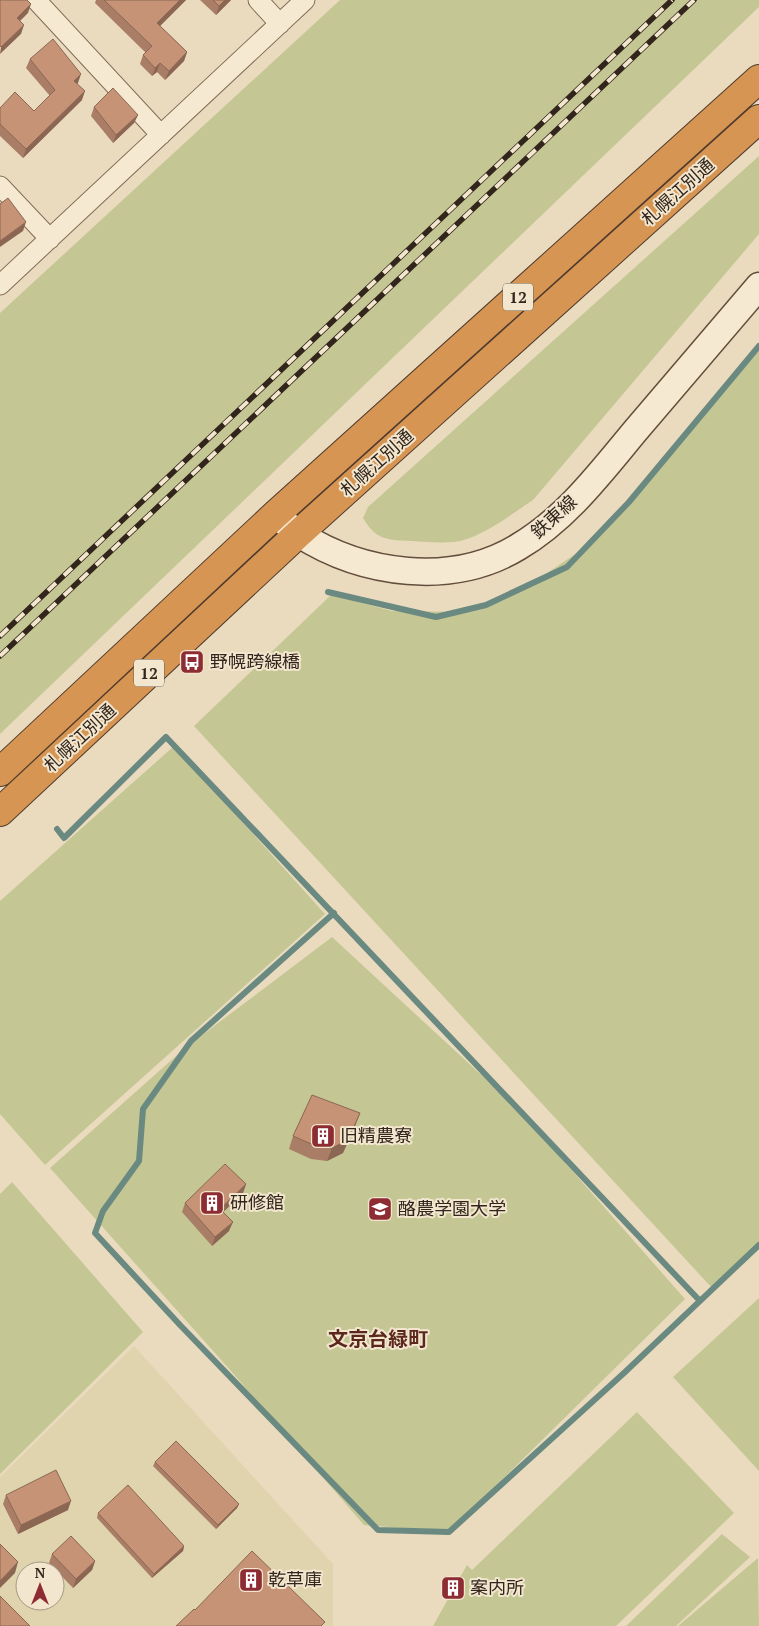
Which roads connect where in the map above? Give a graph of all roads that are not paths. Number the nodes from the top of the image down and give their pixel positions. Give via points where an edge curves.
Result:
1 (36, 0) edge
2 (258, 0) edge
3 (306, 0) edge
4 (280, 24) junction
5 (759, 79) edge
6 (759, 119) edge
7 (161, 135) junction
8 (0, 186) edge
9 (50, 239) junction
10 (0, 285) edge
11 (759, 286) edge
12 (276, 514) junction
13 (298, 534) junction
14 (0, 772) edge
15 (0, 812) edge

1 - 7 street
2 - 4 street
3 - 4 street
4 - 7 street
5 - 12 highway, 札幌江別通 / 12
6 - 13 highway, 札幌江別通 / 12
7 - 9 street
8 - 9 street
9 - 10 street
11 - 13 street, 鉄東線 via 590,484 547,527 518,547 486,563 418,573 342,556
12 - 13 street, 鉄東線
12 - 14 highway, 札幌江別通 / 12
13 - 15 highway, 札幌江別通 / 12

